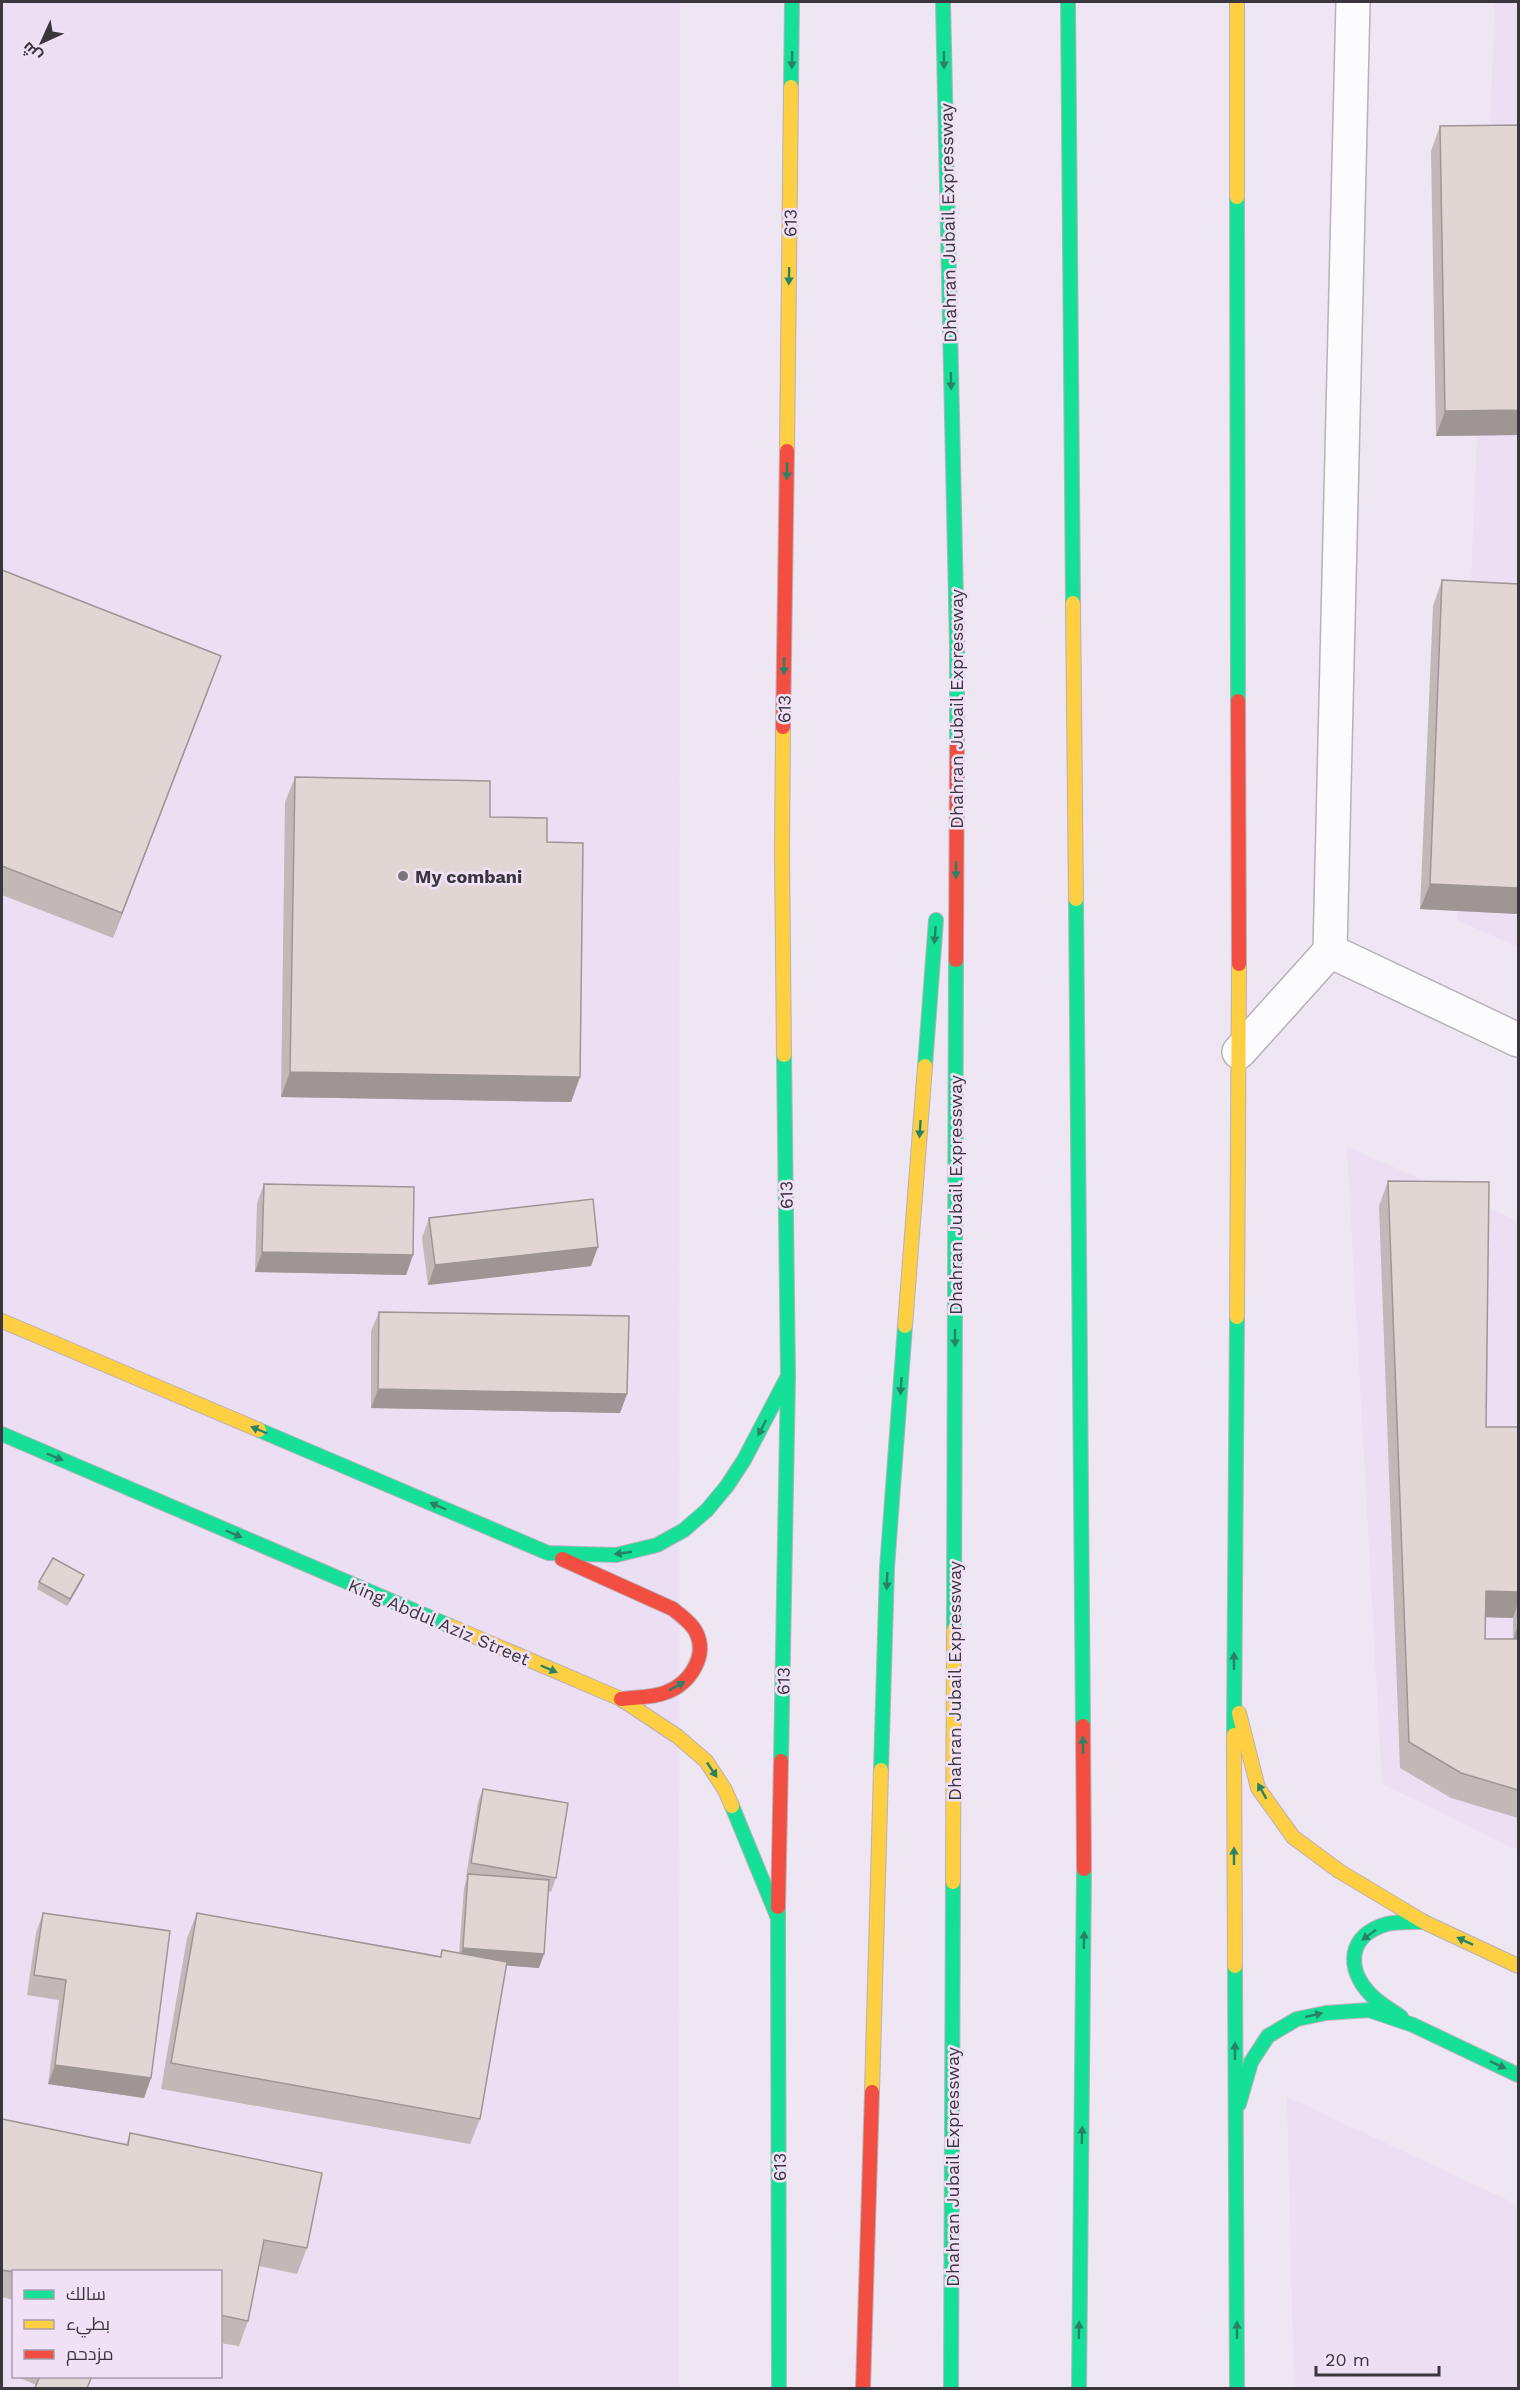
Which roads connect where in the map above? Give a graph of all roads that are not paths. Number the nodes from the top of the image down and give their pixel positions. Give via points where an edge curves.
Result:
1 (792, 2) edge
2 (943, 2) edge
3 (1068, 2) edge
4 (1237, 2) edge
5 (1353, 2) edge
6 (957, 646) junction
7 (942, 835) dead end
8 (937, 906) dead end
9 (1330, 951) junction
10 (1518, 1040) edge
11 (1239, 1052) junction
12 (2, 1321) edge
13 (788, 1376) junction
14 (2, 1434) edge
15 (548, 1553) junction
16 (1234, 1693) junction
17 (621, 1700) junction
18 (778, 1918) junction
19 (1424, 1922) junction
20 (1518, 1966) edge
21 (1413, 2025) junction
22 (1518, 2075) edge
23 (1235, 2120) junction
24 (779, 2388) edge
25 (862, 2388) edge
26 (951, 2388) edge
27 (1079, 2388) edge
28 (1237, 2388) edge

1 -> 13 main road, 613 via 782,852
2 -> 6 main road, Dhahran Jubail Expressway
27 -> 3 main road via 1084,1874
4 - 11 main road
5 - 9 street
6 - 7 main road
6 -> 26 main road, Dhahran Jubail Expressway
8 -> 25 main road via 887,1568
9 - 10 street
9 - 11 street
16 -> 11 main road
15 -> 12 main road
13 -> 15 main road via 747,1456 720,1497 691,1526 657,1544 626,1554
13 - 18 main road, 613
14 -> 17 main road, King Abdul Aziz Street
17 -> 15 main road via 666,1693 685,1683 695,1670 698,1636 674,1610
19 -> 16 main road via 1339,1871 1293,1837 1258,1788
23 -> 16 main road
17 -> 18 main road, King Abdul Aziz Street via 677,1736 706,1761 725,1790
18 - 24 main road, 613
20 -> 19 main road
19 -> 21 main road via 1381,1926 1358,1943 1354,1957 1354,1970 1372,1996
21 -> 22 main road
23 -> 21 main road via 1251,2062 1268,2036 1297,2019 1369,2010
28 -> 23 main road

